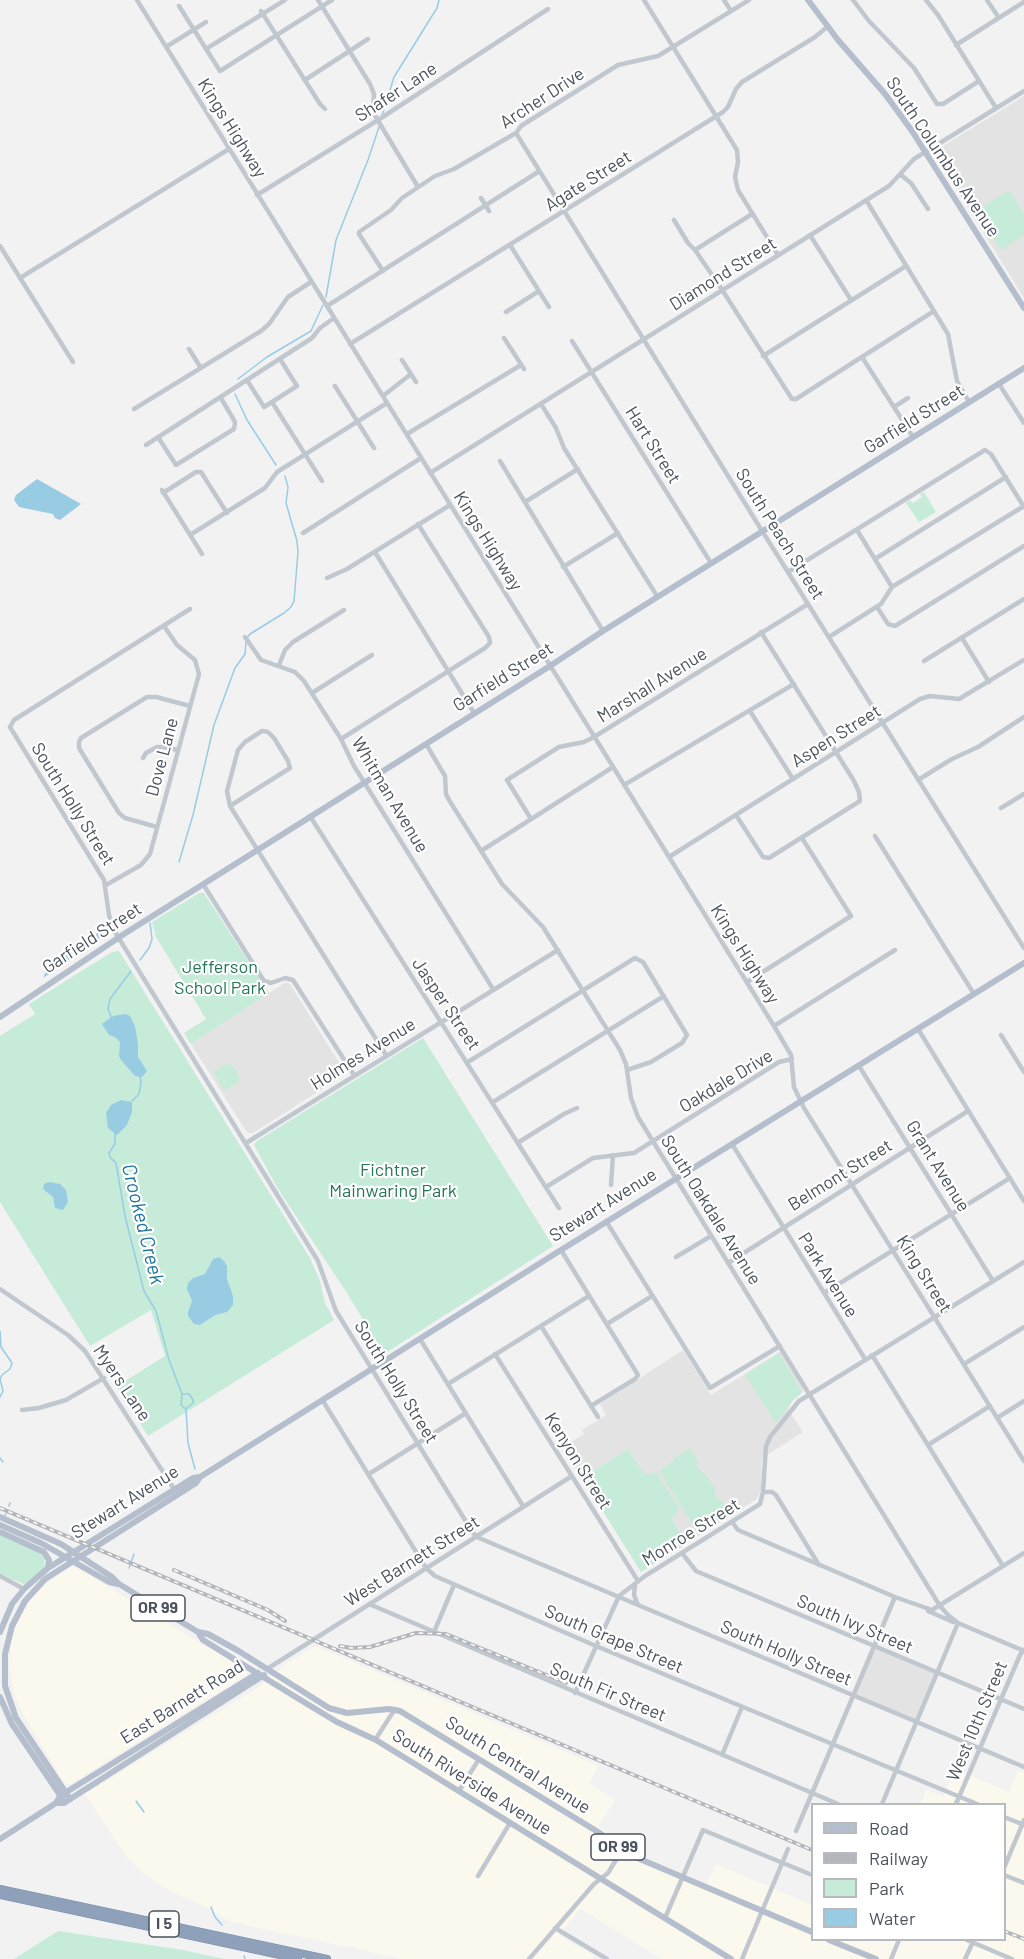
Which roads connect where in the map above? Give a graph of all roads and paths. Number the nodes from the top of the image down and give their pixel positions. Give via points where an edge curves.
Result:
1 (137, 0) edge
2 (285, 0) edge
3 (318, 0) edge
4 (332, 0) edge
5 (644, 0) edge
6 (724, 0) edge
7 (749, 0) edge
8 (808, 0) edge
9 (853, 0) edge
10 (926, 0) edge
11 (987, 0) edge
12 (1024, 2) edge
13 (179, 6) dead end
14 (322, 6) junction
15 (548, 9) dead end
16 (731, 11) junction
17 (262, 12) junction
18 (999, 18) junction
19 (206, 22) dead end
20 (827, 27) junction
21 (194, 29) junction
22 (276, 35) junction
23 (368, 39) dead end
24 (956, 45) junction
25 (166, 47) junction
26 (673, 47) junction
27 (206, 49) junction
28 (350, 52) junction
29 (305, 80) junction
30 (979, 81) junction
31 (1024, 91) edge
32 (996, 108) junction
33 (325, 109) dead end
34 (716, 116) junction
35 (378, 120) junction
36 (516, 133) junction
37 (229, 150) junction
38 (925, 152) junction
39 (538, 172) junction
40 (901, 175) junction
41 (418, 187) junction
42 (257, 195) junction
43 (481, 198) dead end
44 (866, 200) junction
45 (485, 205) junction
46 (928, 209) dead end
47 (489, 211) dead end
48 (563, 212) junction
49 (752, 214) junction
50 (674, 220) dead end
51 (810, 235) junction
52 (510, 245) junction
53 (0, 246) edge
54 (695, 250) junction
55 (778, 255) junction
56 (906, 266) junction
57 (382, 272) junction
58 (20, 278) junction
59 (311, 282) junction
60 (722, 290) junction
61 (539, 291) junction
62 (851, 300) junction
63 (327, 306) junction
64 (549, 308) dead end
65 (1024, 308) edge
66 (934, 311) junction
67 (506, 312) dead end
68 (334, 318) junction
69 (504, 338) dead end
70 (642, 340) junction
71 (572, 341) dead end
72 (350, 344) junction
73 (189, 349) dead end
74 (763, 356) junction
75 (862, 357) junction
76 (280, 359) junction
77 (402, 360) dead end
78 (73, 362) dead end
79 (201, 368) junction
80 (1024, 368) edge
81 (591, 372) junction
82 (411, 374) junction
83 (247, 380) junction
84 (416, 382) dead end
85 (999, 384) junction
86 (335, 386) dead end
87 (382, 396) junction
88 (221, 398) junction
89 (908, 398) dead end
90 (272, 402) junction
91 (969, 402) junction
92 (387, 403) junction
93 (541, 404) junction
94 (894, 407) junction
95 (134, 409) dead end
96 (357, 421) junction
97 (1024, 423) edge
98 (407, 434) junction
99 (158, 437) junction
100 (914, 437) junction
101 (146, 444) dead end
102 (374, 448) dead end
103 (306, 454) junction
104 (421, 458) junction
105 (500, 461) dead end
106 (578, 469) junction
107 (430, 473) junction
108 (1006, 477) junction
109 (322, 481) dead end
110 (525, 502) junction
111 (450, 505) junction
112 (1024, 506) edge
113 (227, 513) junction
114 (418, 524) junction
115 (857, 530) junction
116 (762, 531) junction
117 (303, 533) dead end
118 (618, 533) junction
119 (190, 535) junction
120 (1024, 546) edge
121 (375, 552) junction
122 (202, 554) dead end
123 (875, 559) junction
124 (711, 563) junction
125 (563, 567) junction
126 (788, 572) junction
127 (327, 578) dead end
128 (892, 587) junction
129 (657, 596) junction
130 (1024, 599) edge
131 (808, 604) junction
132 (878, 607) junction
133 (190, 609) dead end
134 (344, 610) dead end
135 (164, 626) junction
136 (603, 631) junction
137 (760, 632) junction
138 (244, 637) dead end
139 (829, 637) junction
140 (962, 638) junction
141 (372, 655) dead end
142 (1024, 660) edge
143 (924, 661) dead end
144 (279, 665) junction
145 (550, 666) junction
146 (448, 671) junction
147 (989, 682) junction
148 (794, 684) junction
149 (312, 693) junction
150 (190, 706) junction
151 (750, 711) junction
152 (474, 712) junction
153 (1024, 717) edge
154 (882, 723) junction
155 (594, 737) junction
156 (341, 739) junction
157 (426, 744) junction
158 (178, 750) junction
159 (837, 752) junction
160 (143, 758) dead end
161 (613, 767) junction
162 (793, 779) junction
163 (918, 780) junction
164 (365, 783) junction
165 (624, 785) junction
166 (1022, 796) edge
167 (1024, 804) edge
168 (230, 806) junction
169 (1001, 808) dead end
170 (736, 815) junction
171 (310, 816) junction
172 (531, 819) junction
173 (157, 827) junction
174 (875, 836) dead end
175 (802, 838) junction
176 (257, 850) junction
177 (481, 851) junction
178 (669, 857) junction
179 (203, 884) junction
180 (106, 885) junction
181 (118, 938) junction
182 (1024, 948) edge
183 (558, 950) junction
184 (895, 950) dead end
185 (1024, 963) edge
186 (747, 982) junction
187 (493, 989) junction
188 (583, 991) junction
189 (974, 994) junction
190 (664, 996) junction
191 (0, 1017) edge
192 (441, 1021) junction
193 (774, 1026) junction
194 (918, 1029) junction
195 (608, 1031) junction
196 (1001, 1035) dead end
197 (386, 1056) junction
198 (792, 1059) junction
199 (468, 1062) junction
200 (860, 1066) junction
201 (627, 1070) junction
202 (1024, 1072) edge
203 (354, 1076) junction
204 (493, 1102) junction
205 (801, 1102) junction
206 (578, 1108) dead end
207 (968, 1111) junction
208 (519, 1142) junction
209 (653, 1142) junction
210 (246, 1143) junction
211 (732, 1144) junction
212 (910, 1148) junction
213 (613, 1155) junction
214 (675, 1178) junction
215 (1010, 1178) junction
216 (852, 1184) junction
217 (611, 1185) dead end
218 (546, 1187) junction
219 (1024, 1201) edge
220 (559, 1208) dead end
221 (952, 1214) junction
222 (606, 1221) junction
223 (782, 1227) junction
224 (711, 1236) junction
225 (561, 1250) junction
226 (893, 1250) junction
227 (676, 1257) dead end
228 (1024, 1262) edge
229 (728, 1263) junction
230 (993, 1281) junction
231 (0, 1289) edge
232 (824, 1293) junction
233 (589, 1296) junction
234 (652, 1296) junction
235 (935, 1317) junction
236 (607, 1324) junction
237 (541, 1326) junction
238 (1024, 1327) edge
239 (420, 1339) junction
240 (780, 1346) junction
241 (495, 1354) junction
242 (872, 1355) junction
243 (865, 1359) junction
244 (964, 1364) junction
245 (372, 1370) junction
246 (104, 1378) junction
247 (448, 1384) junction
248 (809, 1393) junction
249 (323, 1401) junction
250 (1024, 1401) edge
251 (591, 1406) junction
252 (990, 1406) junction
253 (22, 1410) dead end
254 (466, 1413) junction
255 (598, 1417) dead end
256 (997, 1418) junction
257 (418, 1444) junction
258 (928, 1445) junction
259 (1024, 1461) edge
260 (369, 1474) junction
261 (572, 1476) junction
262 (200, 1477) junction
263 (174, 1489) junction
264 (763, 1492) junction
265 (523, 1506) junction
266 (145, 1516) junction
267 (0, 1517) edge
268 (732, 1522) junction
269 (0, 1525) edge
270 (0, 1532) edge
271 (477, 1536) junction
272 (682, 1553) junction
273 (1024, 1553) edge
274 (77, 1554) junction
275 (70, 1558) junction
276 (819, 1564) junction
277 (1003, 1566) junction
278 (48, 1568) junction
279 (426, 1568) junction
280 (0, 1576) edge
281 (637, 1582) junction
282 (119, 1584) junction
283 (454, 1586) junction
284 (24, 1590) junction
285 (619, 1596) junction
286 (896, 1597) junction
287 (369, 1604) junction
288 (638, 1605) junction
289 (940, 1606) junction
290 (925, 1609) junction
291 (958, 1623) junction
292 (0, 1632) edge
293 (198, 1632) junction
294 (434, 1632) junction
295 (213, 1646) junction
296 (596, 1646) junction
297 (874, 1647) junction
298 (237, 1650) junction
299 (1024, 1650) edge
300 (267, 1669) junction
301 (2, 1670) edge
302 (937, 1673) junction
303 (260, 1675) junction
304 (2, 1678) edge
305 (575, 1693) junction
306 (852, 1696) junction
307 (0, 1697) edge
308 (1001, 1700) junction
309 (210, 1702) junction
310 (742, 1707) junction
311 (394, 1709) junction
312 (1024, 1709) edge
313 (354, 1713) junction
314 (916, 1722) junction
315 (191, 1723) junction
316 (355, 1730) junction
317 (375, 1740) junction
318 (833, 1743) junction
319 (980, 1748) junction
320 (722, 1755) junction
321 (479, 1759) junction
322 (1024, 1767) edge
323 (896, 1770) junction
324 (459, 1791) junction
325 (811, 1793) junction
326 (959, 1797) junction
327 (65, 1798) junction
328 (836, 1803) edge
329 (882, 1803) edge
330 (956, 1803) edge
331 (974, 1803) edge
332 (1006, 1817) edge
333 (510, 1822) junction
334 (1023, 1823) edge
335 (796, 1831) dead end
336 (0, 1839) edge
337 (788, 1849) dead end
338 (622, 1850) junction
339 (783, 1863) junction
340 (1006, 1866) edge
341 (811, 1874) edge
342 (1006, 1875) edge
343 (478, 1876) dead end
344 (683, 1878) junction
345 (602, 1879) junction
346 (1024, 1883) edge
347 (0, 1889) edge
348 (0, 1895) edge
349 (763, 1911) junction
350 (665, 1918) junction
351 (555, 1928) junction
352 (811, 1931) edge
353 (831, 1941) edge
354 (899, 1941) edge
355 (970, 1941) edge
356 (298, 1959) edge
357 (327, 1959) edge
358 (529, 1959) edge
359 (607, 1959) edge
360 (731, 1959) edge
361 (742, 1959) edge
362 (876, 1959) edge
363 (891, 1959) edge
364 (966, 1959) edge
365 (1012, 1959) edge

1 - 25 street, Kings Highway
2 - 17 street
3 - 14 street
4 - 14 street
5 - 26 street
6 - 16 street
7 - 16 street, Archer Drive
8 - 20 main road, South Columbus Avenue
9 - 30 street via 906,59 939,105
10 - 24 street
11 - 18 street
12 - 18 street
13 - 21 street
14 - 22 street
14 - 28 street
15 - 35 street, Shafer Lane
16 - 26 street, Archer Drive
17 - 22 street
17 - 27 street
18 - 24 street
19 - 21 street
20 - 34 street, Agate Street via 742,82 728,107
20 - 38 main road, South Columbus Avenue via 885,94
21 - 25 street
21 - 27 street
22 - 27 street via 219,71
22 - 29 street
23 - 28 street
24 - 30 street
25 - 37 street, Kings Highway
26 - 34 street
26 - 36 street, Archer Drive via 650,59 618,65 521,126
28 - 29 street
28 - 35 street via 373,88 373,109
29 - 33 street
30 - 32 street
31 - 32 street, Diamond Street
32 - 38 street, Diamond Street
34 - 48 street, Agate Street
34 - 49 street via 736,150 736,186
35 - 41 street
35 - 42 street, Shafer Lane
36 - 39 street, South Peach Street
36 - 41 street, Archer Drive
37 - 42 street, Kings Highway
37 - 58 street
38 - 40 street, Diamond Street
38 - 65 main road, South Columbus Avenue
39 - 45 street
39 - 48 street, South Peach Street
40 - 44 street, Diamond Street
40 - 46 street
41 - 57 street, Archer Drive via 358,233
42 - 59 street, Kings Highway
43 - 45 street
44 - 51 street, Diamond Street
44 - 56 street
45 - 47 street
45 - 57 street
48 - 52 street, Agate Street
48 - 70 street, South Peach Street
49 - 54 street
49 - 55 street
50 - 54 street
51 - 55 street, Diamond Street
51 - 62 street
52 - 61 street
52 - 72 street, Agate Street
53 - 58 street
54 - 60 street
55 - 60 street, Diamond Street
56 - 62 street
56 - 66 street
57 - 63 street
58 - 78 street
59 - 63 street, Kings Highway
59 - 79 street via 288,297 261,331
60 - 70 street, Diamond Street
60 - 74 street
61 - 64 street
61 - 67 street
62 - 74 street
63 - 68 street, Kings Highway
66 - 75 street
66 - 91 street via 950,337 957,381
68 - 72 street, Kings Highway
68 - 76 street
69 - 98 street via 522,367
70 - 81 street, Diamond Street
70 - 116 street, South Peach Street
71 - 81 street, Hart Street
72 - 87 street, Kings Highway
73 - 79 street
74 - 75 street via 792,399
75 - 94 street
76 - 83 street
76 - 90 street via 297,386
77 - 82 street
79 - 95 street
80 - 85 main road, Garfield Street
81 - 93 street, Diamond Street
81 - 124 street, Hart Street
82 - 84 street
82 - 87 street
83 - 88 street
83 - 90 street via 264,407
85 - 91 main road, Garfield Street
85 - 97 street
86 - 96 street
87 - 92 street, Kings Highway
88 - 99 street
88 - 99 street via 235,427 176,465
89 - 94 street
90 - 103 street
91 - 100 main road, Garfield Street
92 - 96 street
92 - 98 street, Kings Highway
93 - 106 street
93 - 107 street, Diamond Street
94 - 100 street
96 - 102 street
96 - 103 street
98 - 104 street, Kings Highway
99 - 101 street
100 - 116 main road, Garfield Street
103 - 109 street
103 - 113 street
104 - 107 street, Kings Highway
104 - 117 street
105 - 110 street
106 - 110 street
106 - 118 street
107 - 111 street, Kings Highway
108 - 112 street
108 - 115 street via 985,450
108 - 123 street
110 - 125 street
111 - 114 street
111 - 145 street, Kings Highway
112 - 128 street
113 - 119 street
113 - 119 street via 201,472 163,491
114 - 121 street
114 - 146 street via 489,637 485,648
115 - 123 street
115 - 126 street
116 - 124 main road, Garfield Street
116 - 126 street, South Peach Street
118 - 125 street
118 - 129 street
119 - 122 street
120 - 132 street via 898,625 888,624
121 - 127 street
121 - 146 street
123 - 128 street
124 - 129 main road, Garfield Street
125 - 136 street
126 - 131 street, South Peach Street
128 - 132 street
129 - 136 main road, Garfield Street
130 - 140 street
131 - 137 street, Marshall Avenue
131 - 139 street, South Peach Street
132 - 139 street
133 - 135 street
134 - 144 street via 292,642
135 - 150 street, Dove Lane via 198,665
135 - 180 street, South Holly Street via 10,724
136 - 145 main road, Garfield Street
137 - 148 street
137 - 155 street, Marshall Avenue
138 - 144 street, Whitman Avenue via 261,660
139 - 154 street, South Peach Street
140 - 143 street
140 - 147 street
141 - 149 street
142 - 147 street, Aspen Street
144 - 149 street, Whitman Avenue via 299,674
145 - 152 main road, Garfield Street
145 - 155 street, Kings Highway
146 - 152 street
146 - 156 street
147 - 154 street, Aspen Street via 959,699 926,697
148 - 151 street
148 - 159 street
149 - 156 street, Whitman Avenue
150 - 158 street, Dove Lane
150 - 173 street via 147,697 78,742 119,813
151 - 162 street
151 - 165 street
152 - 157 main road, Garfield Street
153 - 163 street
154 - 159 street, Aspen Street
154 - 163 street, South Peach Street
155 - 161 street, Kings Highway
155 - 172 street, Marshall Avenue via 559,747 507,780
156 - 164 street, Whitman Avenue
157 - 164 main road, Garfield Street
157 - 177 street, South Oakdale Avenue via 443,771 449,800
158 - 160 street via 157,747
158 - 173 street, Dove Lane
159 - 162 street, Aspen Street
159 - 175 street via 857,787 860,801
161 - 165 street, Kings Highway
161 - 172 street
162 - 170 street, Aspen Street
163 - 182 street, South Peach Street
164 - 171 main road, Garfield Street
164 - 187 street, Whitman Avenue
165 - 178 street, Kings Highway
166 - 167 street
166 - 169 street
168 - 168 street via 227,791 239,748 255,734 268,732 290,768
168 - 176 street
170 - 175 street via 763,857 770,858
170 - 178 street, Aspen Street
171 - 176 main road, Garfield Street
171 - 192 street, Jasper Street
172 - 177 street
173 - 180 street, Dove Lane via 145,862
174 - 189 street
175 - 186 street via 851,915
176 - 179 main road, Garfield Street
176 - 197 street
177 - 183 street, South Oakdale Avenue via 508,893 539,920
178 - 186 street, Kings Highway
179 - 181 main road, Garfield Street
179 - 203 street via 264,981 287,978 296,984
180 - 181 street, South Holly Street via 111,923
181 - 191 main road, Garfield Street
181 - 210 street, South Holly Street
183 - 187 street, Holmes Avenue
183 - 188 street, South Oakdale Avenue
184 - 193 street
185 - 189 main road, Stewart Avenue
186 - 193 street, Kings Highway
187 - 192 street, Holmes Avenue
188 - 190 street via 615,968 638,958
188 - 195 street, South Oakdale Avenue
188 - 199 street
189 - 194 main road, Stewart Avenue
190 - 195 street
190 - 201 street via 686,1031 686,1038 651,1062
192 - 197 street, Holmes Avenue
192 - 199 street, Jasper Street
193 - 198 street, Kings Highway
194 - 200 main road, Stewart Avenue
194 - 207 street
195 - 201 street, South Oakdale Avenue
195 - 204 street
196 - 202 street
197 - 203 street, Holmes Avenue
198 - 205 street, Kings Highway via 794,1088
198 - 209 street, Oakdale Drive via 779,1062
199 - 204 street, Jasper Street
200 - 205 main road, Stewart Avenue
200 - 212 street, Grant Avenue
201 - 209 street, South Oakdale Avenue via 635,1112
203 - 210 street, Holmes Avenue
204 - 208 street, Jasper Street
205 - 211 main road, Stewart Avenue
205 - 216 street, King Street
206 - 208 street
207 - 212 street, Belmont Street
207 - 215 street
208 - 218 street, Jasper Street
209 - 213 street, Oakdale Drive via 631,1154
209 - 214 street, South Oakdale Avenue
210 - 245 street, South Holly Street via 318,1261 336,1311
211 - 214 main road, Stewart Avenue
211 - 223 street, Park Avenue
212 - 216 street, Belmont Street
212 - 221 street, Grant Avenue
213 - 217 street
213 - 218 street, Oakdale Drive via 592,1158
214 - 222 main road, Stewart Avenue
214 - 224 street, South Oakdale Avenue
215 - 219 street
215 - 221 street
216 - 223 street, Belmont Street
216 - 226 street, King Street
218 - 220 street, Jasper Street
221 - 226 street
221 - 230 street, Grant Avenue
222 - 225 main road, Stewart Avenue
222 - 234 street
223 - 229 street, Belmont Street
223 - 232 street, Park Avenue
224 - 227 street
224 - 229 street, South Oakdale Avenue
225 - 233 street
225 - 239 main road, Stewart Avenue
226 - 232 street
226 - 235 street, King Street
228 - 230 street, Monroe Street
229 - 240 street, South Oakdale Avenue
230 - 235 street, Monroe Street
231 - 246 street, Myers Lane via 75,1341
232 - 243 street, Park Avenue
233 - 236 street
233 - 237 street
234 - 236 street
234 - 240 street via 711,1388
235 - 242 street, Monroe Street
235 - 244 street, King Street
236 - 251 street via 637,1373 635,1379
237 - 241 street
237 - 251 street
238 - 244 street
239 - 245 main road, Stewart Avenue
239 - 247 street
240 - 248 street, South Oakdale Avenue
241 - 247 street
241 - 261 street, Kenyon Street
242 - 243 street, Monroe Street
242 - 258 street
243 - 248 street, Monroe Street
244 - 252 street, King Street
245 - 249 main road, Stewart Avenue
245 - 257 street, South Holly Street
246 - 253 street via 66,1400
246 - 263 street, Myers Lane
247 - 254 street
248 - 264 street, Monroe Street via 768,1440
248 - 289 street, South Oakdale Avenue
249 - 260 street, South Grape Street
249 - 262 main road, Stewart Avenue
250 - 256 street
251 - 255 street
252 - 256 street, King Street
252 - 258 street
254 - 257 street
254 - 265 street
256 - 259 street, King Street
257 - 260 street
257 - 271 street, South Holly Street
258 - 277 street
260 - 279 street, South Grape Street
261 - 265 street, West Barnett Street
261 - 281 street, Kenyon Street
262 - 263 main road, Stewart Avenue
262 - 266 main road, Stewart Avenue
263 - 266 main road
263 - 274 main road, Stewart Avenue
264 - 268 street, Monroe Street via 757,1507
264 - 276 street via 776,1495
265 - 271 street, West Barnett Street
266 - 274 main road, Stewart Avenue
267 - 274 main road, OR 99
268 - 272 street, Monroe Street
268 - 276 street via 738,1530
269 - 275 main road, OR 99
270 - 278 main road via 45,1552
271 - 279 street, West Barnett Street
271 - 285 street, South Holly Street
272 - 281 street, Monroe Street
272 - 297 street, South Ivy Street via 696,1571
273 - 277 street
274 - 275 main road, Stewart Avenue
274 - 282 main road, South Riverside Avenue / OR 99
275 - 278 main road
275 - 282 main road, South Riverside Avenue / OR 99
275 - 301 main road via 21,1607 9,1636
276 - 286 street
277 - 289 street
278 - 284 main road
279 - 283 street, South Grape Street
279 - 287 street, West Barnett Street
280 - 284 street
281 - 285 street, Monroe Street
281 - 288 street via 634,1595
282 - 293 main road, South Riverside Avenue / OR 99
283 - 294 street
283 - 296 street, South Grape Street
284 - 292 main road via 8,1610
285 - 288 street, South Holly Street
285 - 296 street, Monroe Street
286 - 290 street
286 - 297 street
287 - 294 street, South Fir Street
287 - 300 street, West Barnett Street
288 - 306 street, South Holly Street
289 - 290 street
289 - 291 street, South Oakdale Avenue
290 - 291 street
291 - 299 street, South Oakdale Avenue
291 - 302 street
293 - 295 main road, South Riverside Avenue / OR 99
293 - 298 main road, South Riverside Avenue / OR 99
294 - 305 street, South Fir Street
295 - 298 main road via 217,1643
295 - 303 main road, South Riverside Avenue / OR 99
296 - 305 street, Monroe Street
296 - 310 street, South Grape Street
297 - 302 street, South Ivy Street
297 - 306 street
298 - 300 main road, South Riverside Avenue / OR 99
299 - 308 street, West 10th Street
300 - 303 main road, East Barnett Road
300 - 313 main road, South Riverside Avenue / OR 99 via 334,1711
301 - 304 main road
302 - 308 street, South Ivy Street
302 - 314 street
303 - 309 main road, East Barnett Road
303 - 315 main road, East Barnett Road
303 - 316 main road, South Riverside Avenue / OR 99
304 - 327 main road via 16,1718
305 - 320 street, South Fir Street
306 - 314 street, South Holly Street
306 - 318 street
307 - 327 main road via 15,1730
308 - 312 street, South Ivy Street
308 - 319 street, West 10th Street
309 - 315 main road via 210,1707
309 - 327 main road, East Barnett Road
310 - 318 street, South Grape Street
310 - 320 street
311 - 313 main road, OR 99
311 - 317 street
311 - 321 main road, South Central Avenue / OR 99
313 - 316 main road via 347,1718
314 - 319 street, South Holly Street
314 - 323 street
315 - 327 main road, East Barnett Road
316 - 317 main road, South Riverside Avenue / OR 99
317 - 324 main road, South Riverside Avenue / OR 99
318 - 323 street, South Grape Street
318 - 325 street
319 - 322 street, South Holly Street
319 - 326 street, West 10th Street
320 - 325 street, South Fir Street
321 - 324 street
321 - 338 main road, South Central Avenue / OR 99
323 - 326 street, South Grape Street
323 - 329 street
324 - 333 main road, South Riverside Avenue / OR 99
325 - 328 street, South Fir Street
325 - 335 street
326 - 330 street, West 10th Street
326 - 331 street, South Grape Street
327 - 336 main road, East Barnett Road
332 - 334 street
333 - 343 street
333 - 345 main road, South Riverside Avenue / OR 99
334 - 340 street
337 - 339 street
338 - 344 main road, South Central Avenue / OR 99
338 - 345 street
339 - 341 street
339 - 344 street via 703,1830
339 - 349 street
342 - 346 street
344 - 349 main road, South Central Avenue / OR 99
344 - 350 street
345 - 350 main road, South Riverside Avenue / OR 99
345 - 351 street
347 - 357 highway, I 5
348 - 356 highway, I 5
349 - 352 main road, South Central Avenue / OR 99
349 - 361 street
350 - 360 main road, South Riverside Avenue / OR 99
351 - 358 street
351 - 359 street
353 - 362 main road
354 - 363 street
355 - 364 street
355 - 365 street

